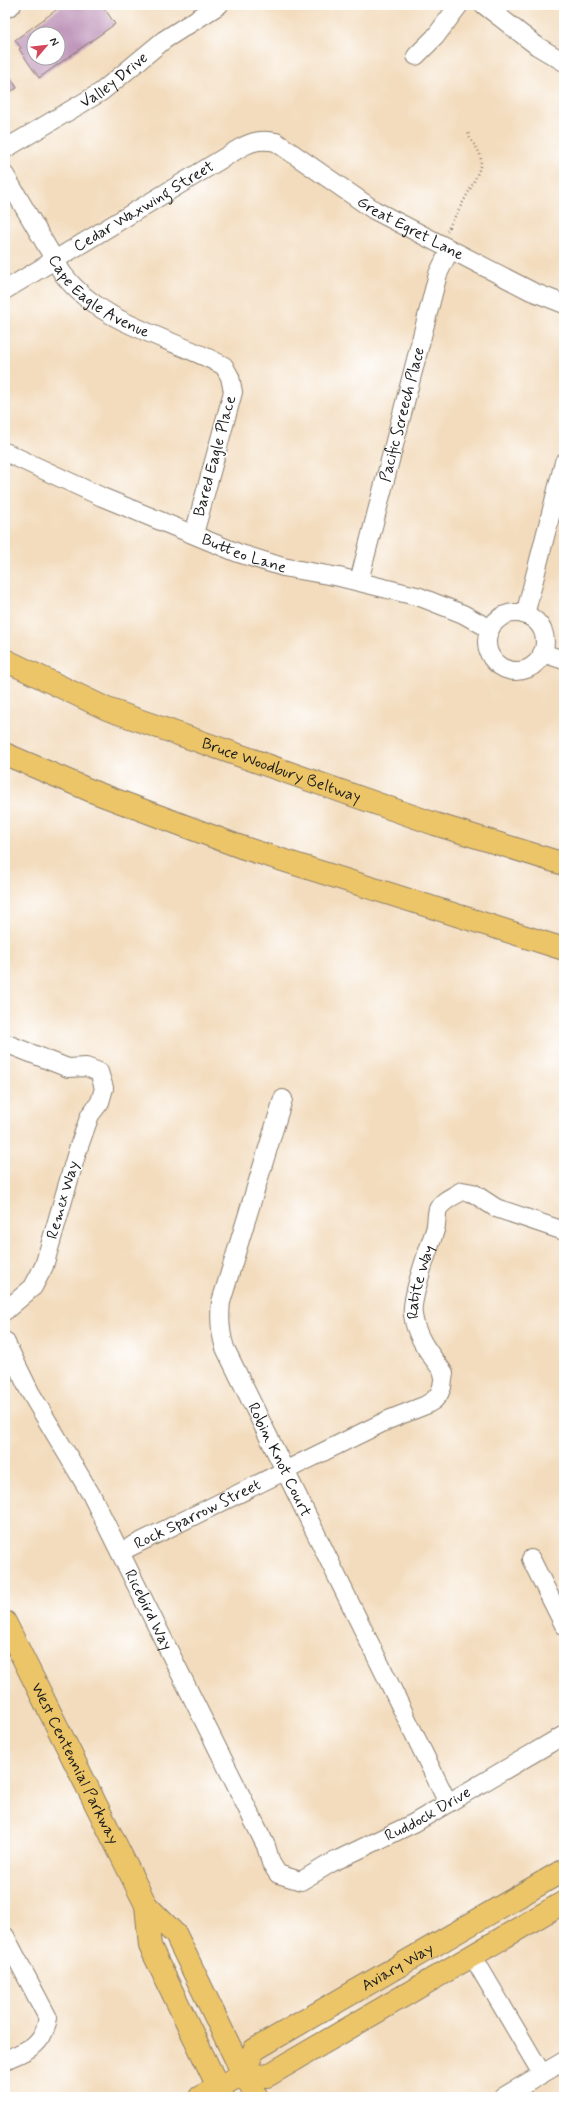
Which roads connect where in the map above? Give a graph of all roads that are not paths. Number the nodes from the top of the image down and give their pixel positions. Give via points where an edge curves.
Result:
1 (12, 5) edge
2 (220, 5) edge
3 (459, 5) edge
4 (484, 5) edge
5 (5, 9) edge
6 (416, 56) dead end
7 (564, 62) edge
8 (264, 140) joint
9 (5, 149) edge
10 (5, 175) edge
11 (445, 247) junction
12 (55, 261) junction
13 (5, 290) edge
14 (564, 304) edge
15 (230, 377) joint
16 (5, 452) edge
17 (564, 462) edge
18 (194, 534) junction
19 (358, 581) junction
20 (525, 615) junction
21 (490, 629) junction
22 (542, 653) junction
23 (5, 660) edge
24 (564, 660) edge
25 (5, 754) edge
26 (564, 864) edge
27 (564, 949) edge
28 (5, 1043) edge
29 (283, 1099) dead end
30 (564, 1231) edge
31 (5, 1311) edge
32 (5, 1341) edge
33 (442, 1387) joint
34 (285, 1471) junction
35 (120, 1552) junction
36 (531, 1559) dead end
37 (5, 1622) edge
38 (564, 1625) edge
39 (564, 1735) edge
40 (448, 1803) junction
41 (556, 1874) edge
42 (288, 1879) joint
43 (564, 1902) edge
44 (146, 1905) junction
45 (5, 1936) edge
46 (472, 1955) junction
47 (5, 2060) edge
48 (564, 2061) edge
49 (542, 2074) junction
50 (223, 2087) edge
51 (257, 2097) edge
52 (503, 2097) edge

1 - 5 street
2 - 9 street, Valley Drive via 164,40 101,92
3 - 6 street via 436,36
4 - 7 street via 537,46
8 - 11 street, Great Egret Lane via 276,142 374,210
8 - 12 street, Cedar Waxwing Street via 253,141 240,148
10 - 12 street, Cape Eagle Avenue
11 - 14 street, Great Egret Lane
11 - 19 street, Pacific Screech Place
12 - 13 street, Cedar Waxwing Street
12 - 15 street, Cape Eagle Avenue via 72,286 92,302 130,324 214,360 224,366
15 - 18 street, Bared Eagle Place via 233,392
16 - 18 street, Butteo Lane via 95,494
17 - 20 street
18 - 19 street, Butteo Lane via 263,561
19 - 21 street, Butteo Lane via 442,605
20 - 21 street via 505,615
20 - 22 street via 536,620 543,633 545,643
21 - 22 street via 487,640 489,651 494,660 506,669 527,668 536,662
22 - 24 street
23 - 26 main road, Bruce Woodbury Beltway via 107,709 435,824
25 - 27 main road via 94,792 242,846
28 - 31 street, Remex Way via 68,1068 86,1067 99,1072 104,1088 100,1102 90,1115 76,1152 44,1266 33,1286
29 - 34 street, Robin Knot Court via 221,1302 219,1316 225,1348
30 - 33 street, Ratite Way via 496,1208 472,1193 462,1191 443,1202 438,1210 438,1219 412,1314 417,1332 429,1355 444,1373
32 - 35 street, Ricebird Way via 30,1392 92,1496
33 - 34 street, Rock Sparrow Street via 434,1400 426,1405 388,1420
34 - 35 street, Rock Sparrow Street
34 - 40 street, Robin Knot Court
35 - 42 street, Ricebird Way via 266,1846 271,1862 278,1874
36 - 38 street
37 - 44 main road, West Centennial Parkway
39 - 40 street, Ruddock Drive
40 - 42 street, Ruddock Drive via 301,1881
41 - 46 main road via 522,1905 478,1934 468,1947
41 - 50 main road, Aviary Way via 254,2050
43 - 46 main road, Aviary Way
44 - 50 main road, West Centennial Parkway via 150,1946
44 - 50 main road, West Centennial Parkway via 176,1935
45 - 47 street via 48,2018 41,2040
46 - 49 street
46 - 50 main road, Aviary Way via 267,2076
48 - 49 street
49 - 52 street
50 - 51 main road, West Centennial Parkway

